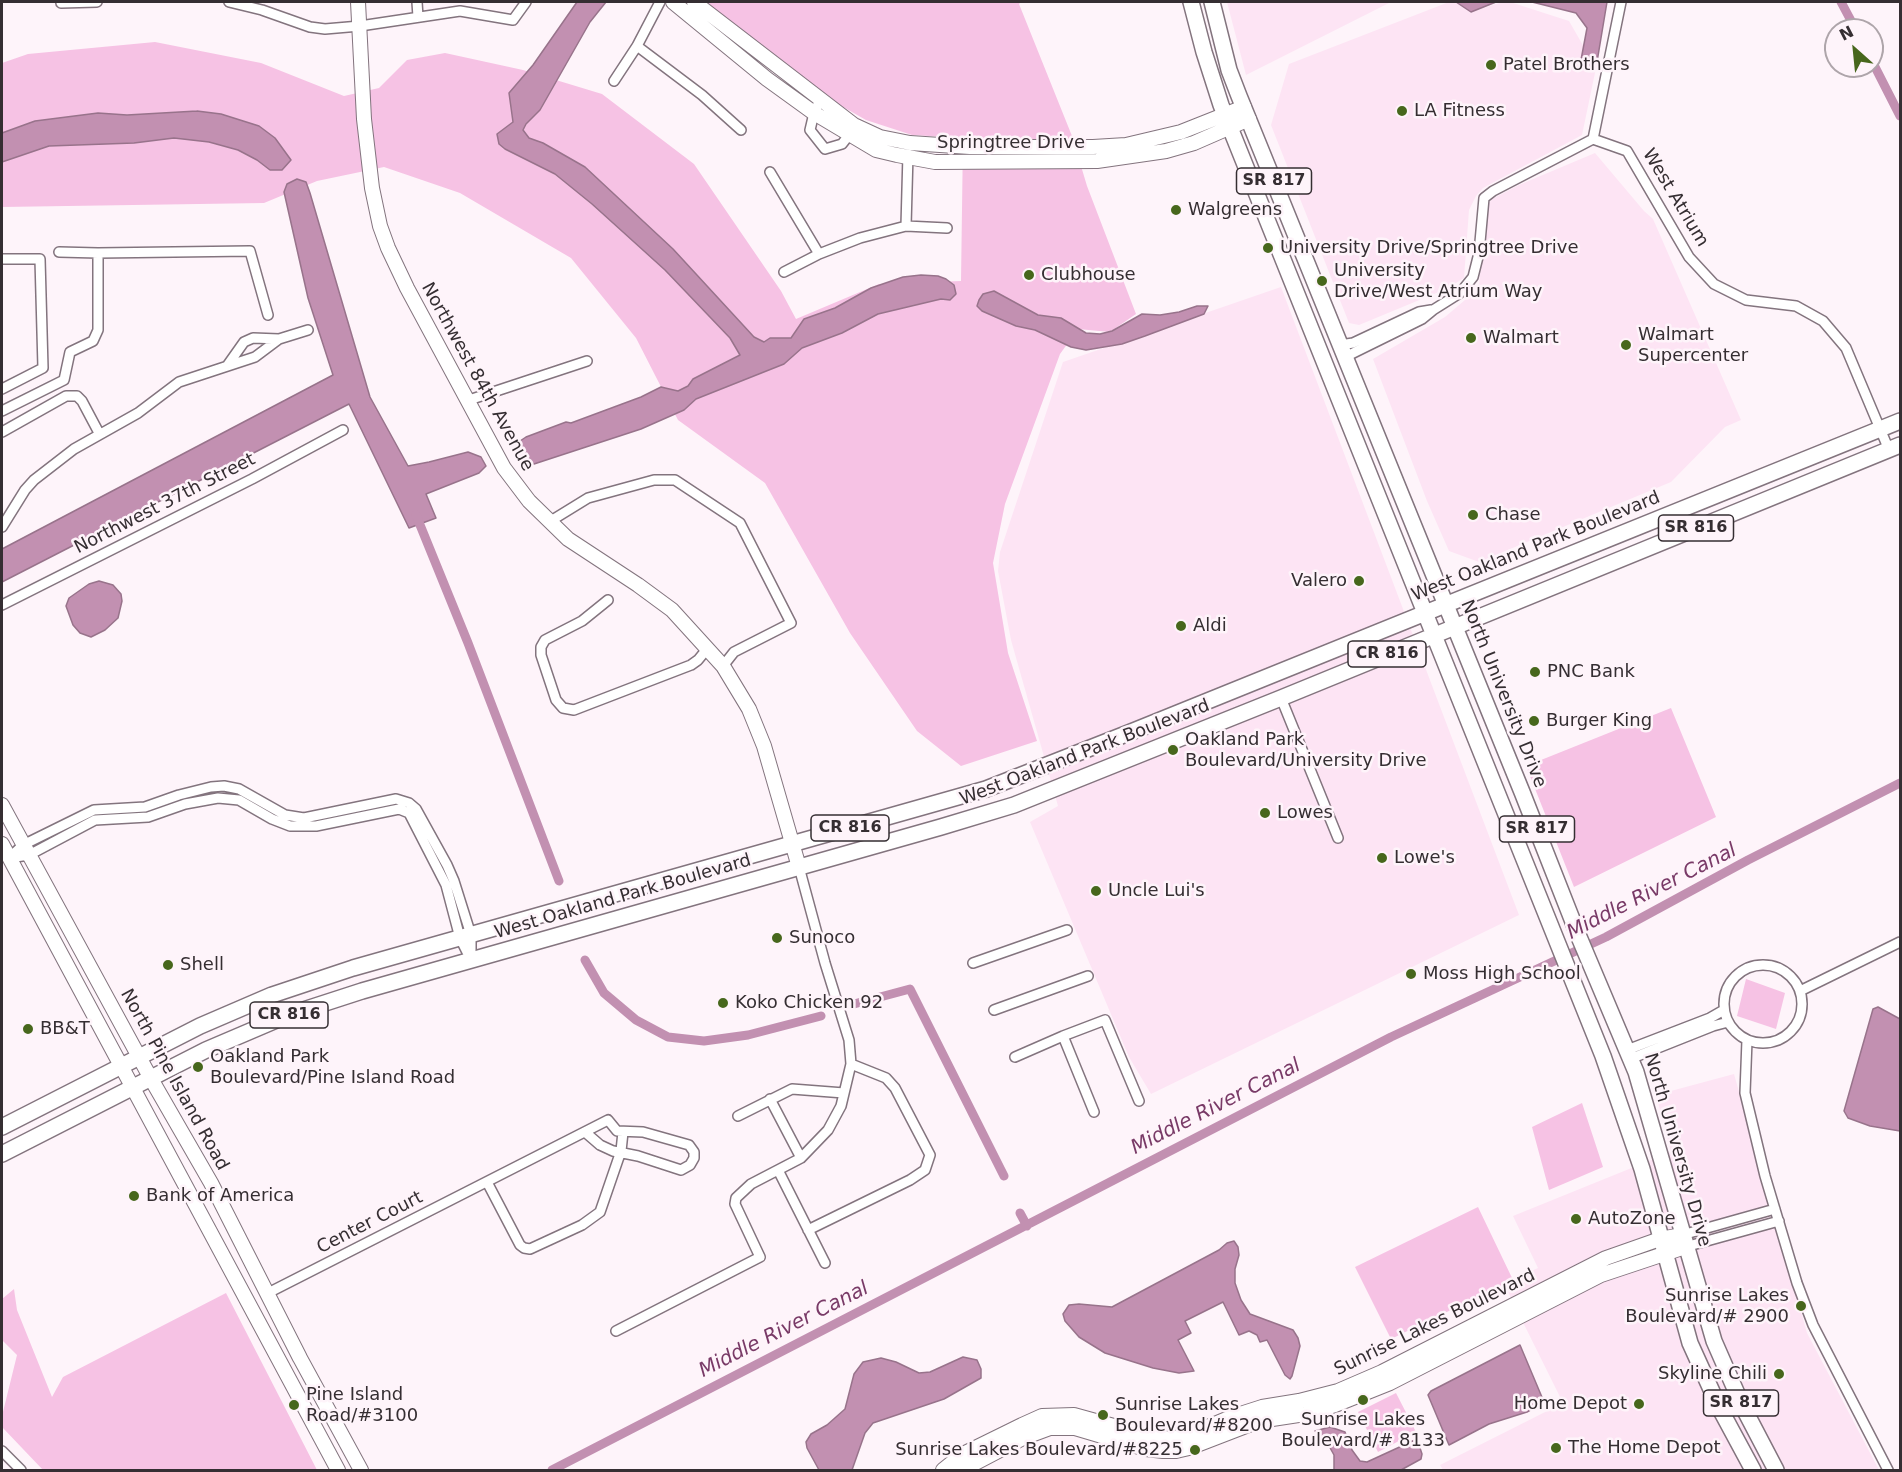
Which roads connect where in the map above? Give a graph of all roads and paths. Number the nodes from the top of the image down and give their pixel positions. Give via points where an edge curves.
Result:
1 (97, 2) edge
2 (229, 2) edge
3 (358, 2) edge
4 (417, 2) edge
5 (525, 2) edge
6 (660, 2) edge
7 (673, 2) edge
8 (694, 2) edge
9 (1191, 2) edge
10 (1212, 2) edge
11 (1621, 2) edge
12 (61, 3) dead end
13 (418, 17) junction
14 (360, 26) junction
15 (637, 46) junction
16 (614, 81) dead end
17 (820, 100) junction
18 (814, 113) junction
19 (1246, 113) junction
20 (1228, 121) junction
21 (741, 130) dead end
22 (849, 135) junction
23 (1593, 139) junction
24 (909, 150) junction
25 (770, 172) dead end
26 (906, 226) junction
27 (947, 228) dead end
28 (59, 252) dead end
29 (98, 253) junction
30 (819, 254) junction
31 (2, 259) edge
32 (784, 272) dead end
33 (268, 315) dead end
34 (1306, 315) junction
35 (308, 330) dead end
36 (279, 339) junction
37 (1342, 351) junction
38 (1324, 360) junction
39 (587, 362) dead end
40 (227, 366) junction
41 (2, 389) edge
42 (1358, 391) junction
43 (469, 400) junction
44 (2, 411) edge
45 (1900, 421) edge
46 (1881, 429) junction
47 (343, 430) dead end
48 (2, 432) edge
49 (99, 433) junction
50 (1895, 447) edge
51 (1737, 488) junction
52 (2, 508) edge
53 (1722, 518) junction
54 (4, 522) edge
55 (549, 522) junction
56 (608, 600) dead end
57 (2, 605) edge
58 (1445, 605) junction
59 (1424, 613) junction
60 (1454, 627) junction
61 (1433, 635) junction
62 (707, 649) junction
63 (723, 666) junction
64 (1281, 698) junction
65 (398, 804) junction
66 (2, 805) edge
67 (1338, 838) dead end
68 (2, 844) edge
69 (794, 844) junction
70 (26, 850) junction
71 (9, 858) junction
72 (799, 867) junction
73 (1067, 930) dead end
74 (466, 936) junction
75 (1900, 942) edge
76 (471, 960) junction
77 (973, 963) dead end
78 (1088, 976) dead end
79 (1800, 991) junction
80 (994, 1010) dead end
81 (1724, 1010) junction
82 (1728, 1022) junction
83 (1063, 1036) junction
84 (1747, 1040) junction
85 (1629, 1054) junction
86 (1603, 1056) junction
87 (140, 1057) junction
88 (1015, 1057) dead end
89 (851, 1064) junction
90 (120, 1067) junction
91 (150, 1077) junction
92 (131, 1088) junction
93 (844, 1093) junction
94 (1642, 1094) junction
95 (770, 1099) junction
96 (1139, 1101) dead end
97 (1094, 1112) dead end
98 (738, 1116) dead end
99 (2, 1127) edge
100 (585, 1132) junction
101 (623, 1132) junction
102 (621, 1151) junction
103 (2, 1154) edge
104 (801, 1158) junction
105 (778, 1170) junction
106 (487, 1182) junction
107 (1775, 1209) junction
108 (1779, 1221) junction
109 (808, 1230) junction
110 (1683, 1241) junction
111 (1662, 1246) junction
112 (825, 1263) dead end
113 (268, 1293) junction
114 (616, 1331) dead end
115 (1695, 1353) junction
116 (1758, 1437) junction
117 (2, 1451) edge
118 (1743, 1452) junction
119 (21, 1470) edge
120 (338, 1470) edge
121 (361, 1470) edge
122 (943, 1470) edge
123 (962, 1470) edge
124 (1753, 1470) edge
125 (1769, 1470) edge
126 (1776, 1470) edge
127 (1888, 1470) edge

1 - 12 street
2 - 14 street via 310,27
3 - 14 street, Northwest 84th Avenue
4 - 13 street
5 - 13 street via 513,20 460,11
6 - 15 street
7 - 18 street, Springtree Drive
8 - 17 street, Springtree Drive
9 - 20 main road, SR 817
10 - 19 main road, North University Drive / SR 817
11 - 23 street
13 - 14 street
14 - 43 street, Northwest 84th Avenue via 368,160 380,226 407,288
15 - 16 street
15 - 21 street
17 - 18 street
17 - 24 street, Springtree Drive via 854,125
18 - 22 street, Springtree Drive
18 - 22 street via 810,130 825,149 842,144
19 - 20 street, Springtree Drive
19 - 37 main road, North University Drive / SR 817
20 - 24 street, Springtree Drive via 1126,145
20 - 34 main road, SR 817
22 - 24 street, Springtree Drive via 876,150
23 - 37 street via 1484,198 1479,253 1473,276 1460,293 1422,319
23 - 46 street, West Atrium via 1627,151 1689,257 1714,284 1746,300 1796,306 1823,321 1846,348
24 - 26 street
25 - 30 street
26 - 27 street
26 - 30 street
28 - 29 street
29 - 33 street via 250,251
29 - 44 street via 98,330 93,340 70,352 64,380
30 - 32 street
31 - 41 street via 40,259 43,368
34 - 37 main road via 1326,345 1332,351
34 - 38 main road, SR 817
35 - 36 street
36 - 40 street via 255,357
36 - 40 street via 253,338 244,342
37 - 42 main road, North University Drive / SR 817
38 - 42 main road
38 - 59 main road, SR 817
39 - 43 street
40 - 49 street via 179,382 138,413
42 - 58 main road, North University Drive / SR 817
43 - 55 street, Northwest 84th Avenue via 504,468
45 - 46 main road, West Oakland Park Boulevard / SR 816
46 - 50 street, West Atrium
46 - 51 main road, West Oakland Park Boulevard / SR 816
47 - 57 street, Northwest 37th Street
48 - 49 street via 66,396 77,396
49 - 54 street via 34,480
50 - 53 main road, West Oakland Park Boulevard / SR 816
51 - 53 main road via 1723,507
51 - 58 main road, West Oakland Park Boulevard / SR 816
52 - 54 street
53 - 60 main road, West Oakland Park Boulevard / SR 816
55 - 62 street, Northwest 84th Avenue via 672,610
55 - 63 street via 588,498 654,480 675,480 740,524 791,623 734,652
56 - 62 street via 582,621 545,640 541,647 556,700 563,708 574,710 691,665
58 - 59 main road, West Oakland Park Boulevard / SR 816
58 - 60 main road, North University Drive / SR 817
59 - 61 main road, SR 817
59 - 69 main road, West Oakland Park Boulevard / CR 816 via 1019,777
60 - 61 main road, West Oakland Park Boulevard / SR 816
60 - 85 main road, North University Drive / SR 817
61 - 64 main road, West Oakland Park Boulevard / CR 816
61 - 86 main road, SR 817
62 - 63 street, Northwest 84th Avenue
63 - 69 street, Northwest 84th Avenue via 749,709 764,746
64 - 67 street
64 - 72 main road, West Oakland Park Boulevard / CR 816 via 1014,805
65 - 70 street via 384,811 316,826 290,826 239,800 218,798 148,817 94,820
65 - 70 street via 304,818 285,815 239,789 224,786 145,807 94,810
65 - 74 street via 409,813 446,885
66 - 70 street, North Pine Island Road
68 - 71 street
69 - 72 street, Northwest 84th Avenue
69 - 74 main road, West Oakland Park Boulevard / CR 816
70 - 71 street
70 - 87 street, North Pine Island Road
71 - 90 street
72 - 76 main road, West Oakland Park Boulevard / CR 816
72 - 89 street, Northwest 84th Avenue via 849,1040
73 - 77 street
74 - 76 street
74 - 87 main road, West Oakland Park Boulevard / CR 816 via 272,995
75 - 79 street
76 - 91 main road, West Oakland Park Boulevard / CR 816 via 288,1015
78 - 80 street
79 - 81 street via 1782,969 1754,965 1730,982 1723,1000
79 - 84 street via 1801,1014 1788,1034 1768,1042
81 - 82 street
81 - 85 street
82 - 84 street
82 - 85 street
83 - 88 street
83 - 96 street via 1105,1020
83 - 97 street
84 - 107 street via 1745,1093
85 - 94 main road, North University Drive / SR 817
86 - 94 main road via 1615,1055 1620,1059
86 - 111 main road, SR 817 via 1642,1169
87 - 90 main road, West Oakland Park Boulevard / CR 816
87 - 91 street, North Pine Island Road
89 - 93 street
89 - 109 street via 886,1078 895,1088 930,1155 928,1163 925,1170 910,1180
90 - 92 street
90 - 99 main road, West Oakland Park Boulevard / CR 816
91 - 92 main road, West Oakland Park Boulevard / CR 816
91 - 113 street, North Pine Island Road
92 - 103 main road, West Oakland Park Boulevard / CR 816
92 - 120 street
93 - 95 street via 792,1089
93 - 104 street via 828,1130
94 - 110 main road, North University Drive / SR 817
95 - 98 street
95 - 104 street
100 - 101 street, Center Court via 608,1120
100 - 102 street, Center Court via 600,1145
100 - 106 street, Center Court
101 - 102 street
101 - 102 street, Center Court via 643,1132 689,1145 694,1158 681,1170
102 - 106 street via 600,1212 530,1248 520,1245
104 - 105 street
105 - 109 street
105 - 114 street via 751,1184 736,1198 735,1204 760,1257
106 - 113 street, Center Court
107 - 108 street
107 - 110 street, Sunrise Lakes Boulevard
108 - 110 street, Sunrise Lakes Boulevard
108 - 127 street via 1813,1325
109 - 112 street
110 - 111 street, Sunrise Lakes Boulevard
110 - 116 main road, North University Drive / SR 817 via 1714,1341
111 - 115 main road, SR 817
111 - 122 street, Sunrise Lakes Boulevard via 1606,1258 1338,1392 1262,1407 1170,1439 1074,1415 1042,1416 963,1454
111 - 123 street, Sunrise Lakes Boulevard via 1390,1383 1335,1406 1259,1421 1176,1451 1146,1449 1075,1428 1050,1428
113 - 121 street, North Pine Island Road
115 - 116 main road via 1712,1373 1746,1437
115 - 118 main road, SR 817
116 - 126 main road, North University Drive / SR 817
117 - 119 street
118 - 124 main road, SR 817
118 - 125 main road via 1760,1456

